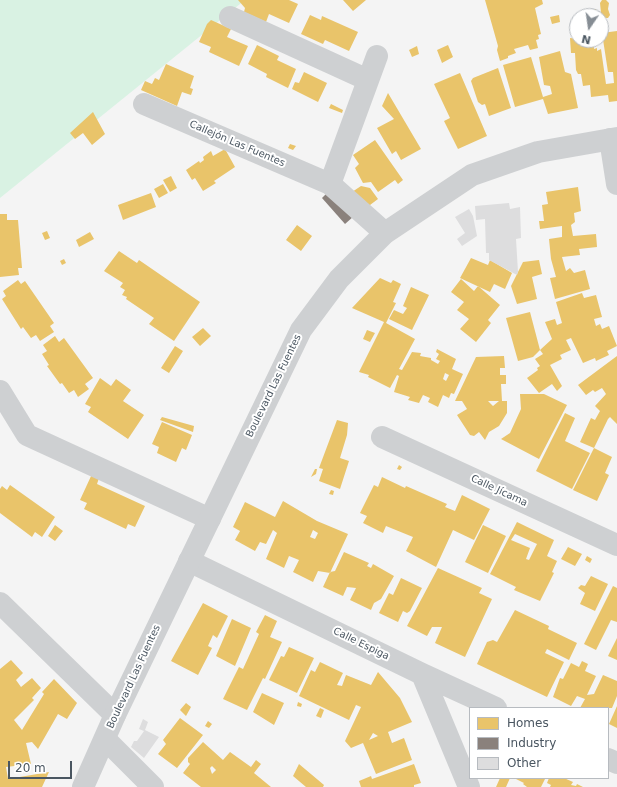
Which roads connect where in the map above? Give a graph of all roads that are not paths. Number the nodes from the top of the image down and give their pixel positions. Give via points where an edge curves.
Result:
1 (230, 17) dead end
2 (377, 56) dead end
3 (368, 80) junction
4 (144, 104) dead end
5 (614, 139) edge
6 (330, 184) junction
7 (617, 184) edge
8 (385, 233) junction
9 (0, 391) edge
10 (382, 437) dead end
11 (210, 519) junction
12 (617, 545) edge
13 (189, 561) junction
14 (0, 603) edge
15 (422, 674) junction
16 (494, 707) edge
17 (115, 715) junction
18 (105, 739) junction
19 (83, 787) edge
20 (153, 787) edge
21 (469, 787) edge

1 - 3 street
2 - 3 street
3 - 6 street
4 - 6 street, Callejón Las Fuentes
5 - 7 street
5 - 8 street, Boulevard Las Fuentes via 538,152 472,175
6 - 8 street, Callejón Las Fuentes
8 - 11 street, Boulevard Las Fuentes via 339,279 301,330
9 - 11 street via 27,435
10 - 12 street, Calle Jícama
11 - 13 street, Boulevard Las Fuentes
13 - 15 street, Calle Espiga
13 - 17 street, Boulevard Las Fuentes
14 - 17 street
15 - 16 street, Calle Espiga
15 - 21 street
17 - 18 street, Boulevard Las Fuentes
18 - 19 street, Boulevard Las Fuentes
18 - 20 street

